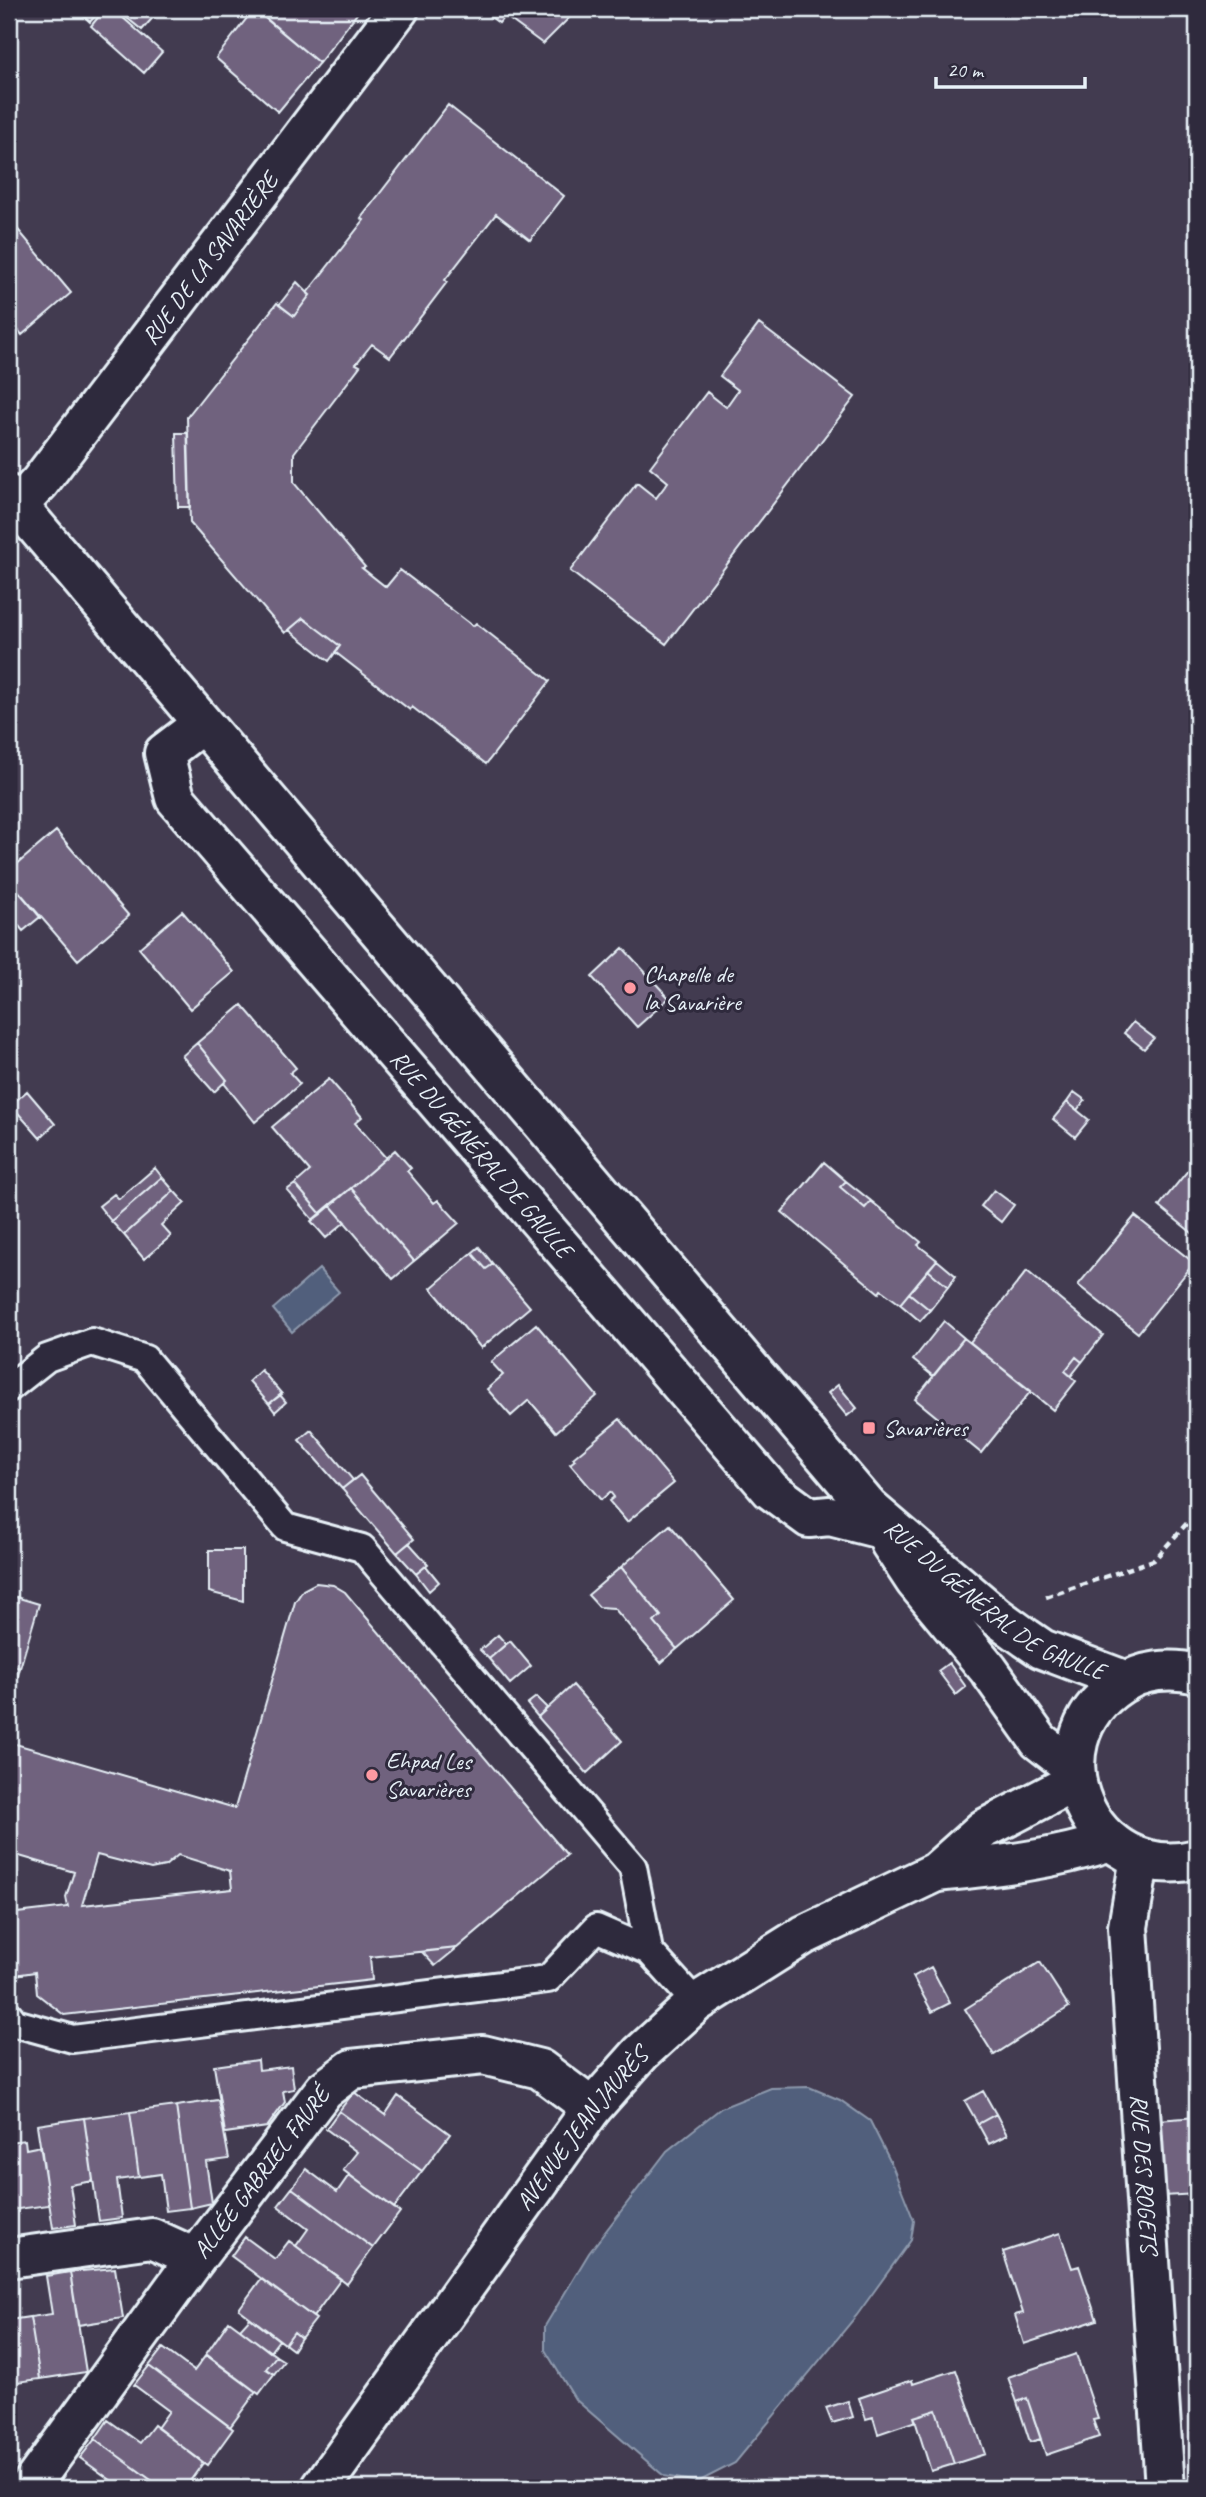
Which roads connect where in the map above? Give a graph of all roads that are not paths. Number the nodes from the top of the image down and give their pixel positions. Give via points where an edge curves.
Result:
1 (399, 9) edge
2 (12, 506) edge
3 (202, 724) junction
4 (9, 1388) edge
5 (875, 1518) junction
6 (1197, 1674) edge
7 (1127, 1681) junction
8 (1075, 1775) junction
9 (1125, 1850) junction
10 (1191, 1870) edge
11 (936, 1872) junction
12 (649, 1951) junction
13 (696, 2003) junction
14 (9, 2015) edge
15 (592, 2108) junction
16 (9, 2258) edge
17 (196, 2258) junction
18 (29, 2488) edge
19 (321, 2488) edge
20 (1165, 2488) edge

1 - 2 street, RUE DE LA SAVARIÈRE
2 - 3 street, RUE DU GÉNÉRAL DE GAULLE
3 - 5 street, RUE DU GÉNÉRAL DE GAULLE
3 - 5 street, RUE DU GÉNÉRAL DE GAULLE via 164,753 175,798 771,1490 808,1518
4 - 12 lane via 47,1358 92,1342 145,1359 285,1527 362,1548 633,1867
5 - 7 street, RUE DU GÉNÉRAL DE GAULLE via 1042,1649
5 - 8 street, RUE DU GÉNÉRAL DE GAULLE via 915,1581 988,1669 1039,1741
6 - 7 street via 1164,1671
7 - 8 street via 1106,1695 1087,1719 1077,1746
8 - 9 street via 1094,1825
8 - 11 street, AVENUE JEAN JAURÈS via 984,1829
9 - 10 street
9 - 11 street, AVENUE JEAN JAURÈS
9 - 20 street, RUE DES ROGETS
11 - 13 street, AVENUE JEAN JAURÈS via 804,1935
12 - 13 lane
12 - 14 lane via 596,1928 548,1979 73,2039 15,2023
13 - 15 street, AVENUE JEAN JAURÈS via 640,2053
15 - 17 street, ALLÉE GABRIEL FAURÉ via 540,2069 483,2055 352,2069 324,2090
15 - 19 street, AVENUE JEAN JAURÈS
16 - 17 street via 152,2238
17 - 18 street, ALLÉE GABRIEL FAURÉ

